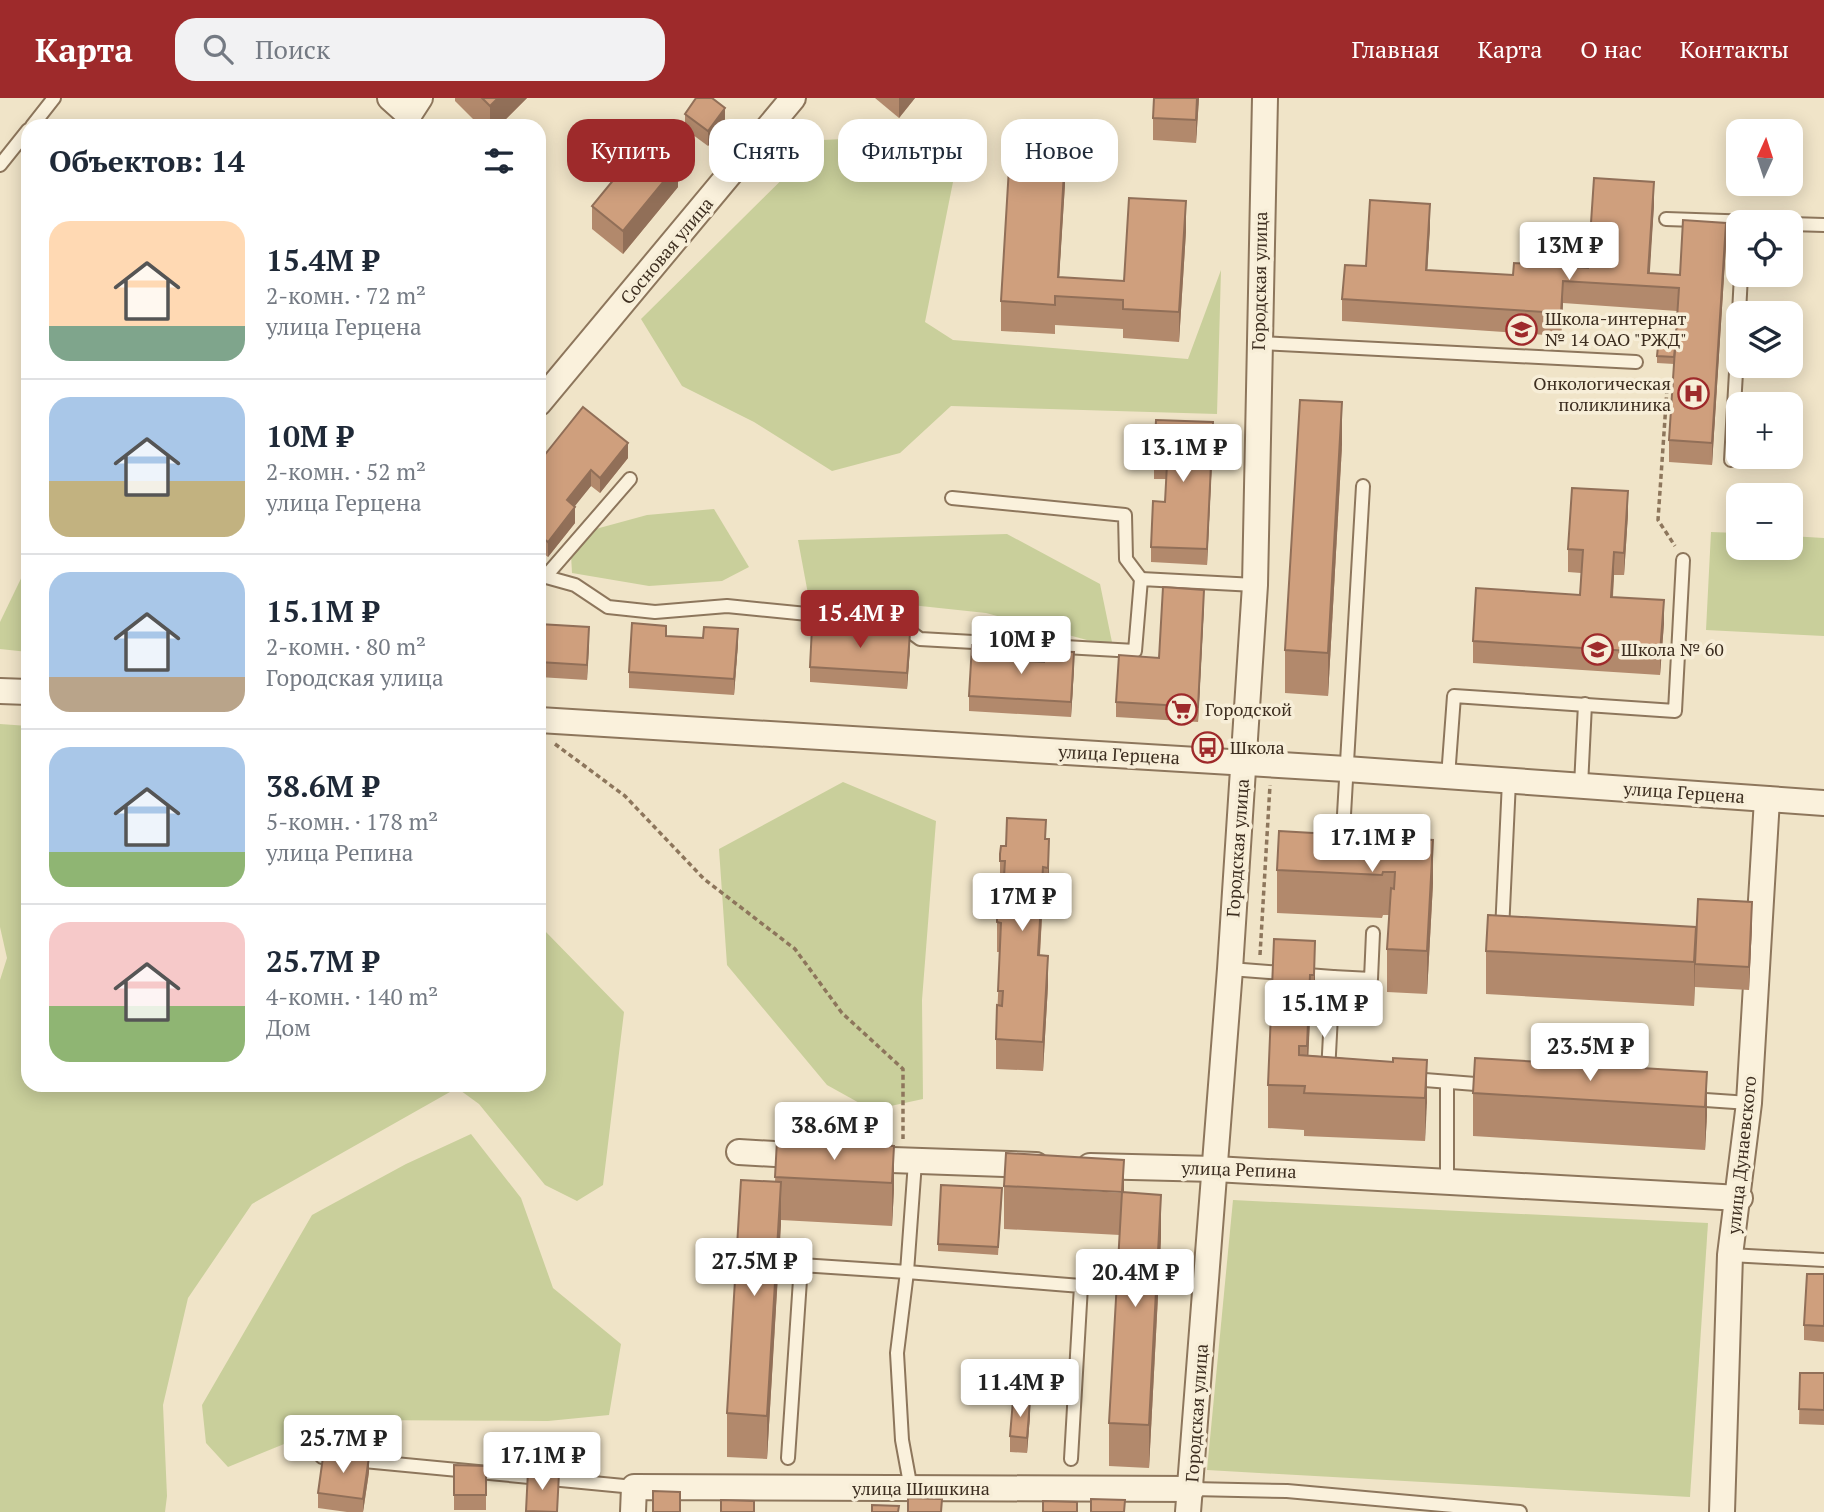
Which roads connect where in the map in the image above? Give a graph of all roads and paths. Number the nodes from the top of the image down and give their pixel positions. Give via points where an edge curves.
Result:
1 (54, 98) edge
2 (390, 98) edge
3 (793, 98) edge
4 (1265, 98) edge
5 (412, 113) edge
6 (38, 119) edge
7 (21, 139) edge
8 (0, 165) edge
9 (1666, 219) dead end
10 (1726, 221) edge
11 (1803, 224) edge
12 (1824, 225) edge
13 (1259, 342) junction
14 (1636, 362) dead end
15 (1667, 389) dead end
16 (546, 395) edge
17 (630, 479) dead end
18 (1363, 486) dead end
19 (952, 498) dead end
20 (1684, 560) joint
21 (546, 572) edge
22 (546, 577) edge
23 (1141, 579) junction
24 (1255, 585) junction
25 (0, 691) edge
26 (21, 692) edge
27 (1585, 704) junction
28 (546, 731) edge
29 (1243, 764) junction
30 (1271, 766) junction
31 (1346, 769) junction
32 (1448, 776) junction
33 (1509, 781) junction
34 (1581, 786) junction
35 (1767, 799) junction
36 (1824, 803) edge
37 (1342, 864) edge
38 (1373, 933) dead end
39 (1515, 938) edge
40 (1230, 969) junction
41 (1260, 971) junction
42 (1333, 977) junction
43 (1341, 1074) edge
44 (1394, 1078) edge
45 (1447, 1082) junction
46 (1502, 1086) edge
47 (1681, 1098) edge
48 (1749, 1103) junction
49 (739, 1152) dead end
50 (915, 1162) junction
51 (1214, 1169) junction
52 (1447, 1180) junction
53 (1740, 1198) junction
54 (1730, 1255) junction
55 (1824, 1260) edge
56 (907, 1272) junction
57 (322, 1457) edge
58 (788, 1458) dead end
59 (1071, 1459) dead end
60 (634, 1487) junction
61 (911, 1489) junction
62 (1190, 1501) edge
63 (633, 1512) edge
64 (1520, 1512) edge
65 (1721, 1512) edge

1 - 6 lane
2 - 5 street
3 - 16 street, Сосновая улица
4 - 13 street, Городская улица
7 - 8 lane
9 - 10 lane
11 - 12 lane
13 - 14 lane
13 - 24 street, Городская улица
15 - 20 path via 1658,520
17 - 21 lane
18 - 31 lane
19 - 23 lane via 1125,515 1126,559
20 - 27 lane via 1675,711
22 - 23 lane via 575,585 608,607 655,612 727,606 898,623 920,639 1135,651
23 - 24 lane
24 - 29 street, Городская улица
25 - 26 street
27 - 32 lane via 1454,696
27 - 34 lane
28 - 29 street, улица Герцена
28 - 50 path via 559,749 625,796 704,879 795,950 842,1013 903,1069 903,1142
29 - 30 street, улица Герцена
29 - 40 street, Городская улица
30 - 31 street, улица Герцена
30 - 41 path
31 - 32 street, улица Герцена
31 - 37 lane
32 - 33 street, улица Герцена
33 - 34 street, улица Герцена
33 - 39 lane via 1502,938
34 - 35 street, улица Герцена
35 - 36 street, улица Герцена
35 - 48 street, улица Дунаевского
38 - 42 lane via 1371,979
40 - 41 lane
40 - 51 street, Городская улица
41 - 42 lane
42 - 43 lane via 1328,1073
44 - 45 lane
45 - 46 lane
45 - 52 lane
47 - 48 lane
48 - 53 street, улица Дунаевского
49 - 50 street, улица Репина
50 - 51 street, улица Репина
50 - 56 lane
51 - 52 street, улица Репина
51 - 62 street, Городская улица
52 - 53 street, улица Репина
53 - 54 street, улица Дунаевского
54 - 55 lane
54 - 65 street, улица Дунаевского
56 - 58 lane via 801,1265
56 - 59 lane via 1081,1286
56 - 61 lane via 898,1353 902,1440
57 - 60 lane, улица Шишкина
60 - 61 street, улица Шишкина
60 - 63 street
61 - 62 street, улица Шишкина
62 - 64 lane, улица Шишкина via 1287,1491

